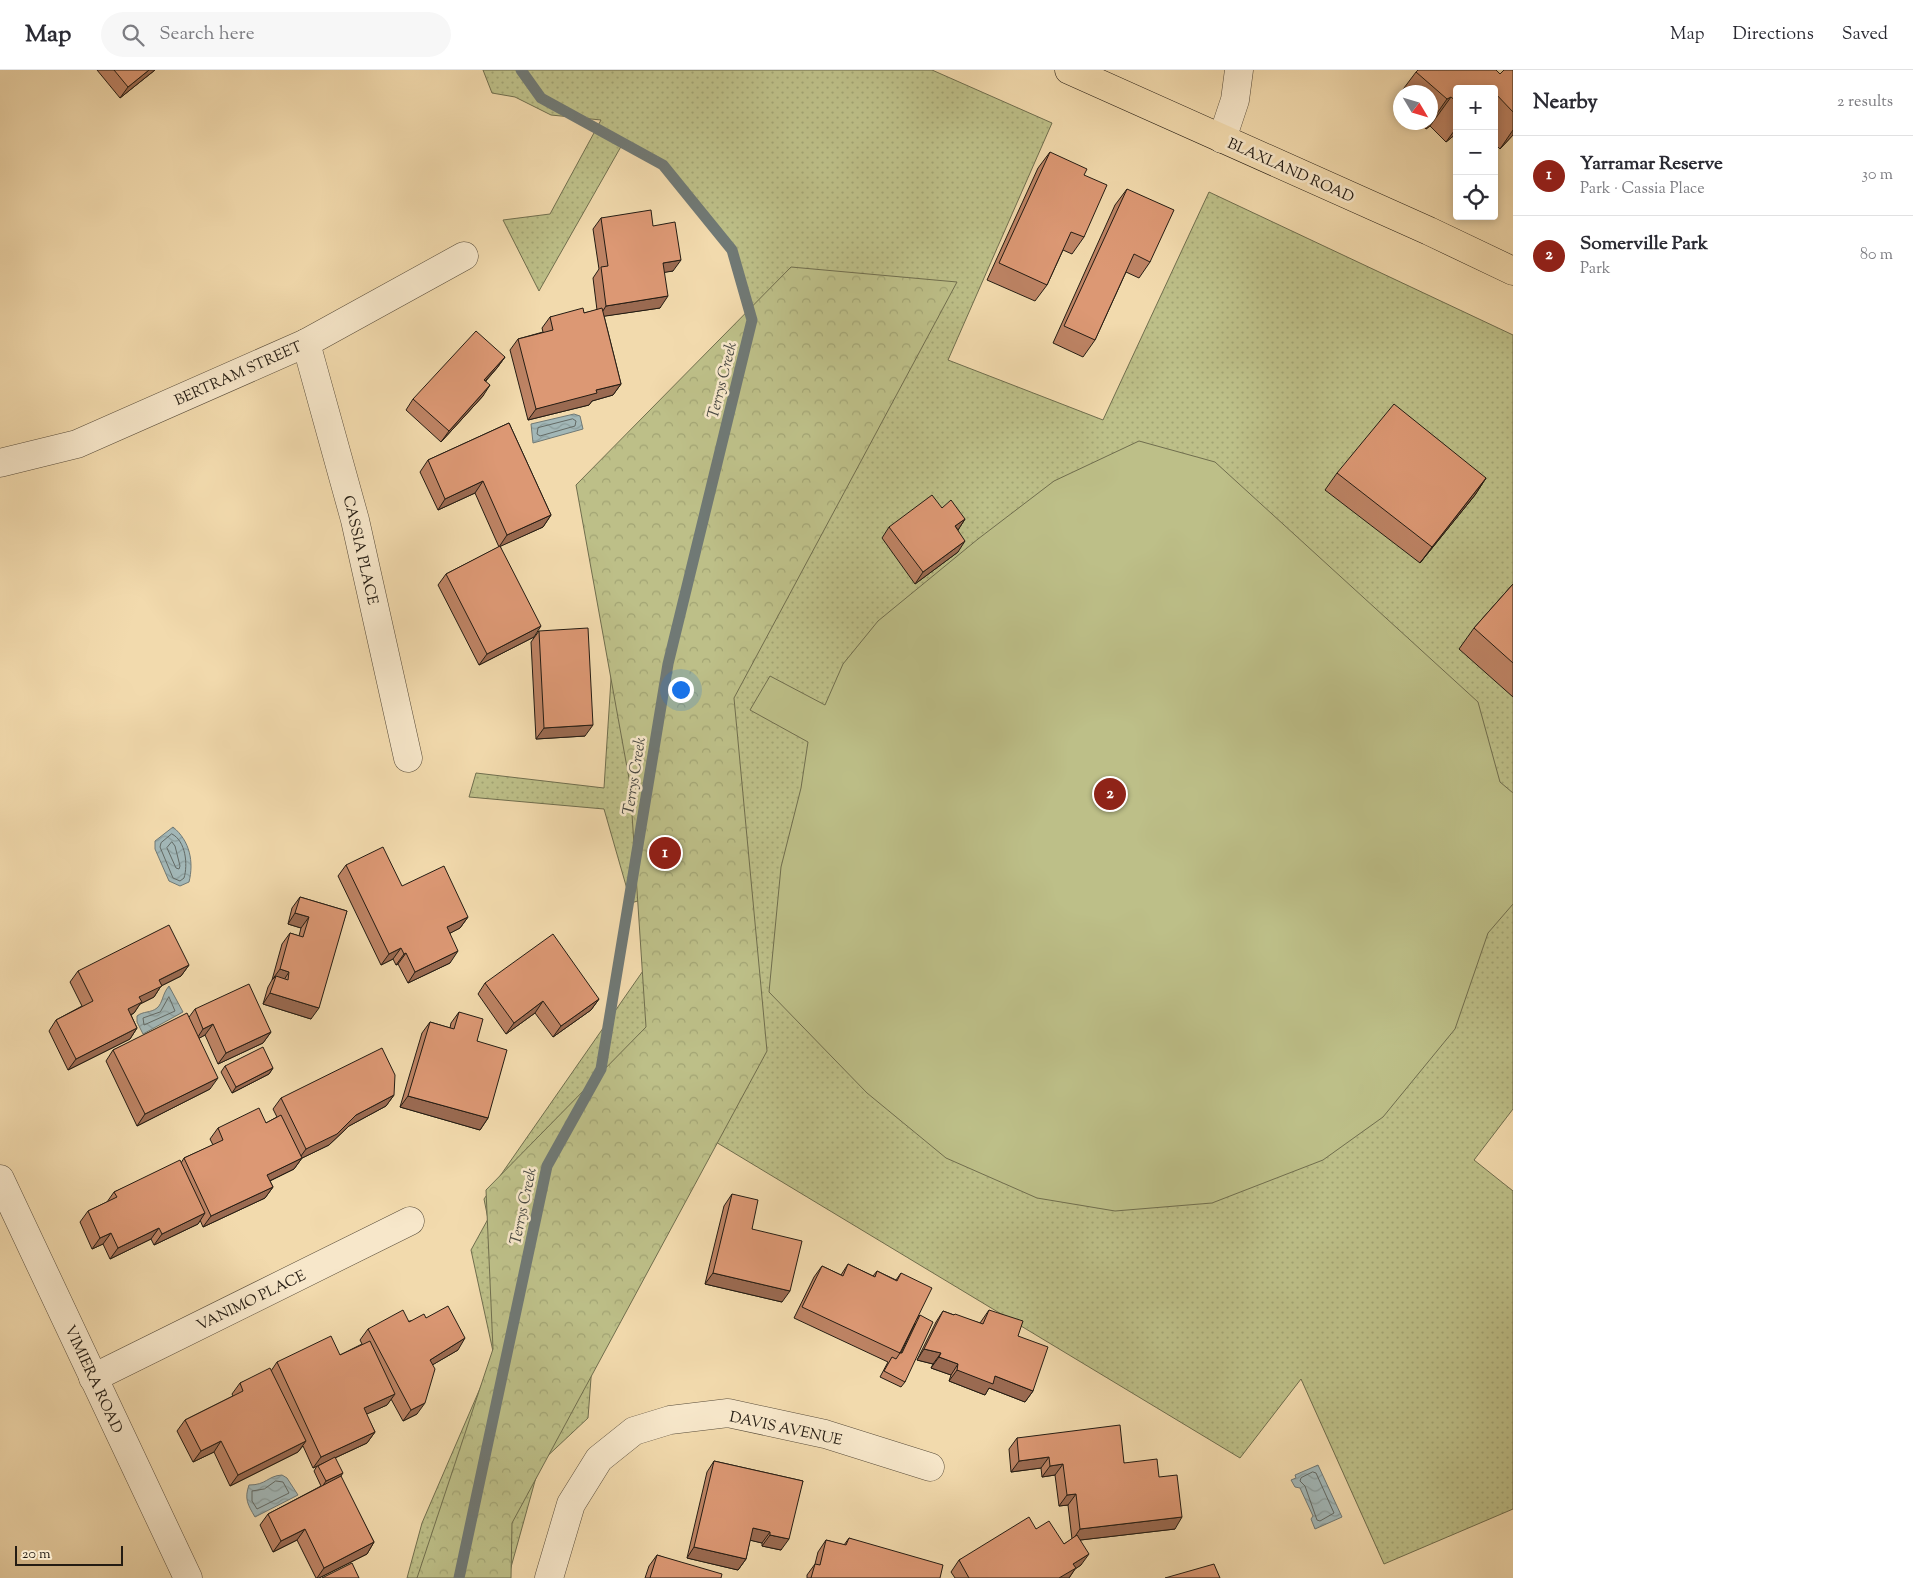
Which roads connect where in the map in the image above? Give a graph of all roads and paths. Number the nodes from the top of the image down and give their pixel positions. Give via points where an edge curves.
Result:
1 (1069, 70) edge
2 (1240, 70) edge
3 (1222, 139) junction
4 (464, 256) dead end
5 (1513, 271) edge
6 (306, 343) junction
7 (0, 462) edge
8 (408, 758) dead end
9 (0, 1179) edge
10 (410, 1221) dead end
11 (93, 1378) junction
12 (930, 1466) dead end
13 (188, 1578) edge
14 (549, 1578) edge

1 - 3 main road, BLAXLAND ROAD
2 - 3 street via 1235,100
3 - 5 main road, BLAXLAND ROAD
4 - 6 street, BERTRAM STREET
6 - 7 street, BERTRAM STREET via 77,444
6 - 8 street, CASSIA PLACE via 354,520
9 - 11 street, VIMIERA ROAD
10 - 11 street, VANIMO PLACE
11 - 13 street, VIMIERA ROAD
12 - 14 street, DAVIS AVENUE via 825,1434 728,1413 670,1420 634,1431 599,1459 571,1504

